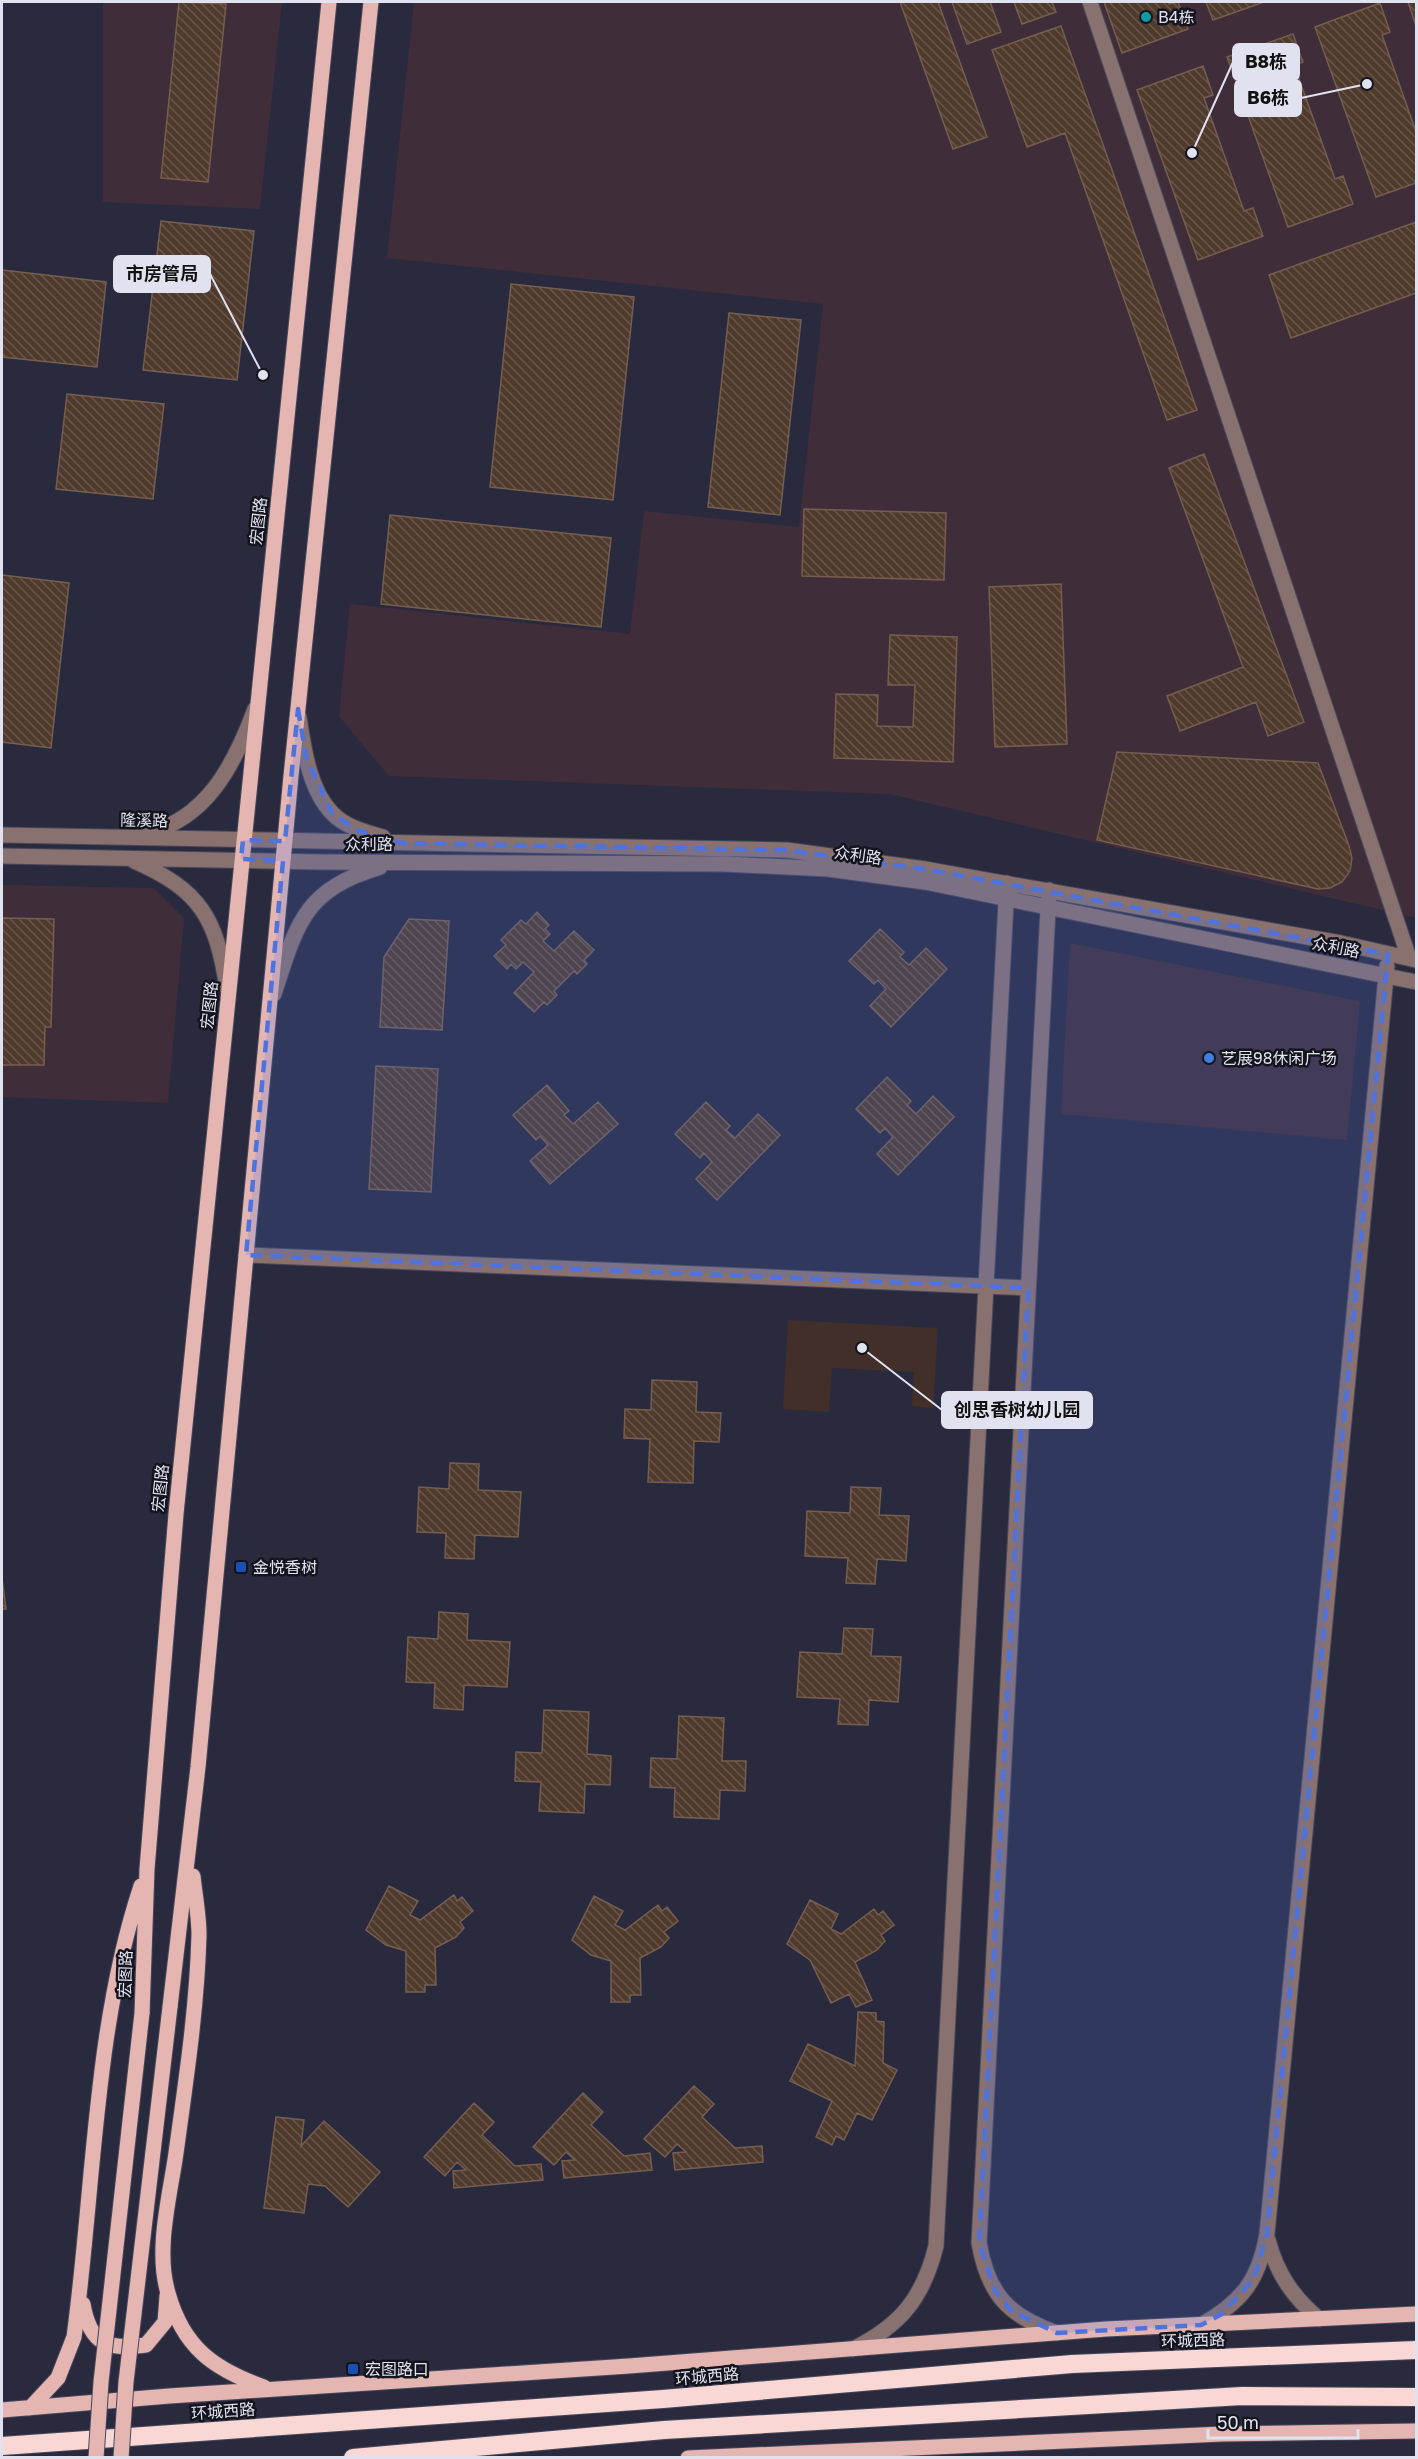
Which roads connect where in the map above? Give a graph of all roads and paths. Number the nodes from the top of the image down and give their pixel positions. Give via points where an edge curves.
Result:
1 (329, 2) edge
2 (371, 2) edge
3 (1090, 2) edge
4 (256, 706) junction
5 (298, 709) junction
6 (2, 835) edge
7 (126, 838) junction
8 (243, 840) junction
9 (285, 841) junction
10 (403, 843) junction
11 (2, 856) edge
12 (126, 858) junction
13 (241, 860) junction
14 (283, 861) junction
15 (397, 862) junction
16 (1007, 883) junction
17 (1049, 890) junction
18 (1006, 900) junction
19 (1048, 909) junction
20 (1388, 954) junction
21 (1413, 959) edge
22 (1386, 976) junction
23 (1416, 982) edge
24 (228, 995) junction
25 (270, 1005) junction
26 (246, 1255) junction
27 (986, 1286) junction
28 (1028, 1288) junction
29 (189, 1847) junction
30 (147, 1869) junction
31 (1267, 2234) junction
32 (80, 2289) junction
33 (167, 2292) junction
34 (1416, 2314) edge
35 (1319, 2319) junction
36 (1201, 2325) junction
37 (1057, 2333) junction
38 (852, 2349) junction
39 (1416, 2349) edge
40 (272, 2390) junction
41 (1416, 2397) edge
42 (30, 2408) junction
43 (2, 2410) edge
44 (1416, 2431) edge
45 (2, 2446) edge
46 (96, 2457) edge
47 (121, 2457) edge
48 (353, 2457) edge
49 (688, 2457) edge

1 - 4 main road, 宏图路
2 - 5 main road
3 - 21 street
4 - 7 street via 238,754 216,788 187,817 159,830
4 - 8 main road, 宏图路
5 - 9 main road
5 - 10 street via 306,756 316,786 332,813 357,830
6 - 7 street, 隆溪路
7 - 8 street, 隆溪路
8 - 9 street, 隆溪路
8 - 13 main road, 宏图路
9 - 10 street, 众利路
9 - 14 main road
10 - 16 street, 众利路 via 787,850
11 - 12 street
12 - 13 street
12 - 24 street via 182,885 200,905 223,962
13 - 14 street
13 - 24 main road, 宏图路
14 - 15 street, 众利路
14 - 25 main road
15 - 18 street, 众利路 via 788,866 925,882
15 - 25 street via 351,876 328,888 308,910 290,943
16 - 17 street, 众利路
16 - 18 street
17 - 19 street
17 - 20 street, 众利路
18 - 19 street, 众利路
18 - 27 street
19 - 22 street, 众利路
19 - 28 street
20 - 21 street, 众利路
20 - 22 street
22 - 23 street, 众利路
22 - 31 street
24 - 30 main road, 宏图路 via 176,1514
25 - 26 main road
26 - 27 street
26 - 29 main road
27 - 28 street
27 - 38 street via 936,2246 929,2273 899,2320
28 - 37 street via 979,2243 994,2291 1011,2311 1033,2325
29 - 33 main road via 199,1933 194,2014 163,2251
29 - 47 main road, bridge via 126,2382
30 - 32 main road via 130,1920 112,2006
30 - 46 main road, 宏图路, bridge via 142,2013
31 - 35 street via 1284,2282
31 - 36 street via 1254,2279 1222,2314
32 - 33 main road via 86,2322 95,2338 119,2349 146,2345 165,2322
32 - 42 main road via 74,2337 58,2378
33 - 40 main road via 183,2328 205,2359 232,2375
34 - 35 main road
35 - 36 main road
36 - 37 main road
37 - 38 main road
38 - 40 main road
39 - 45 highway, 环城西路 via 1072,2364 651,2400
40 - 42 main road
41 - 48 highway via 1242,2396 664,2430
42 - 43 main road
44 - 49 main road via 1222,2434

